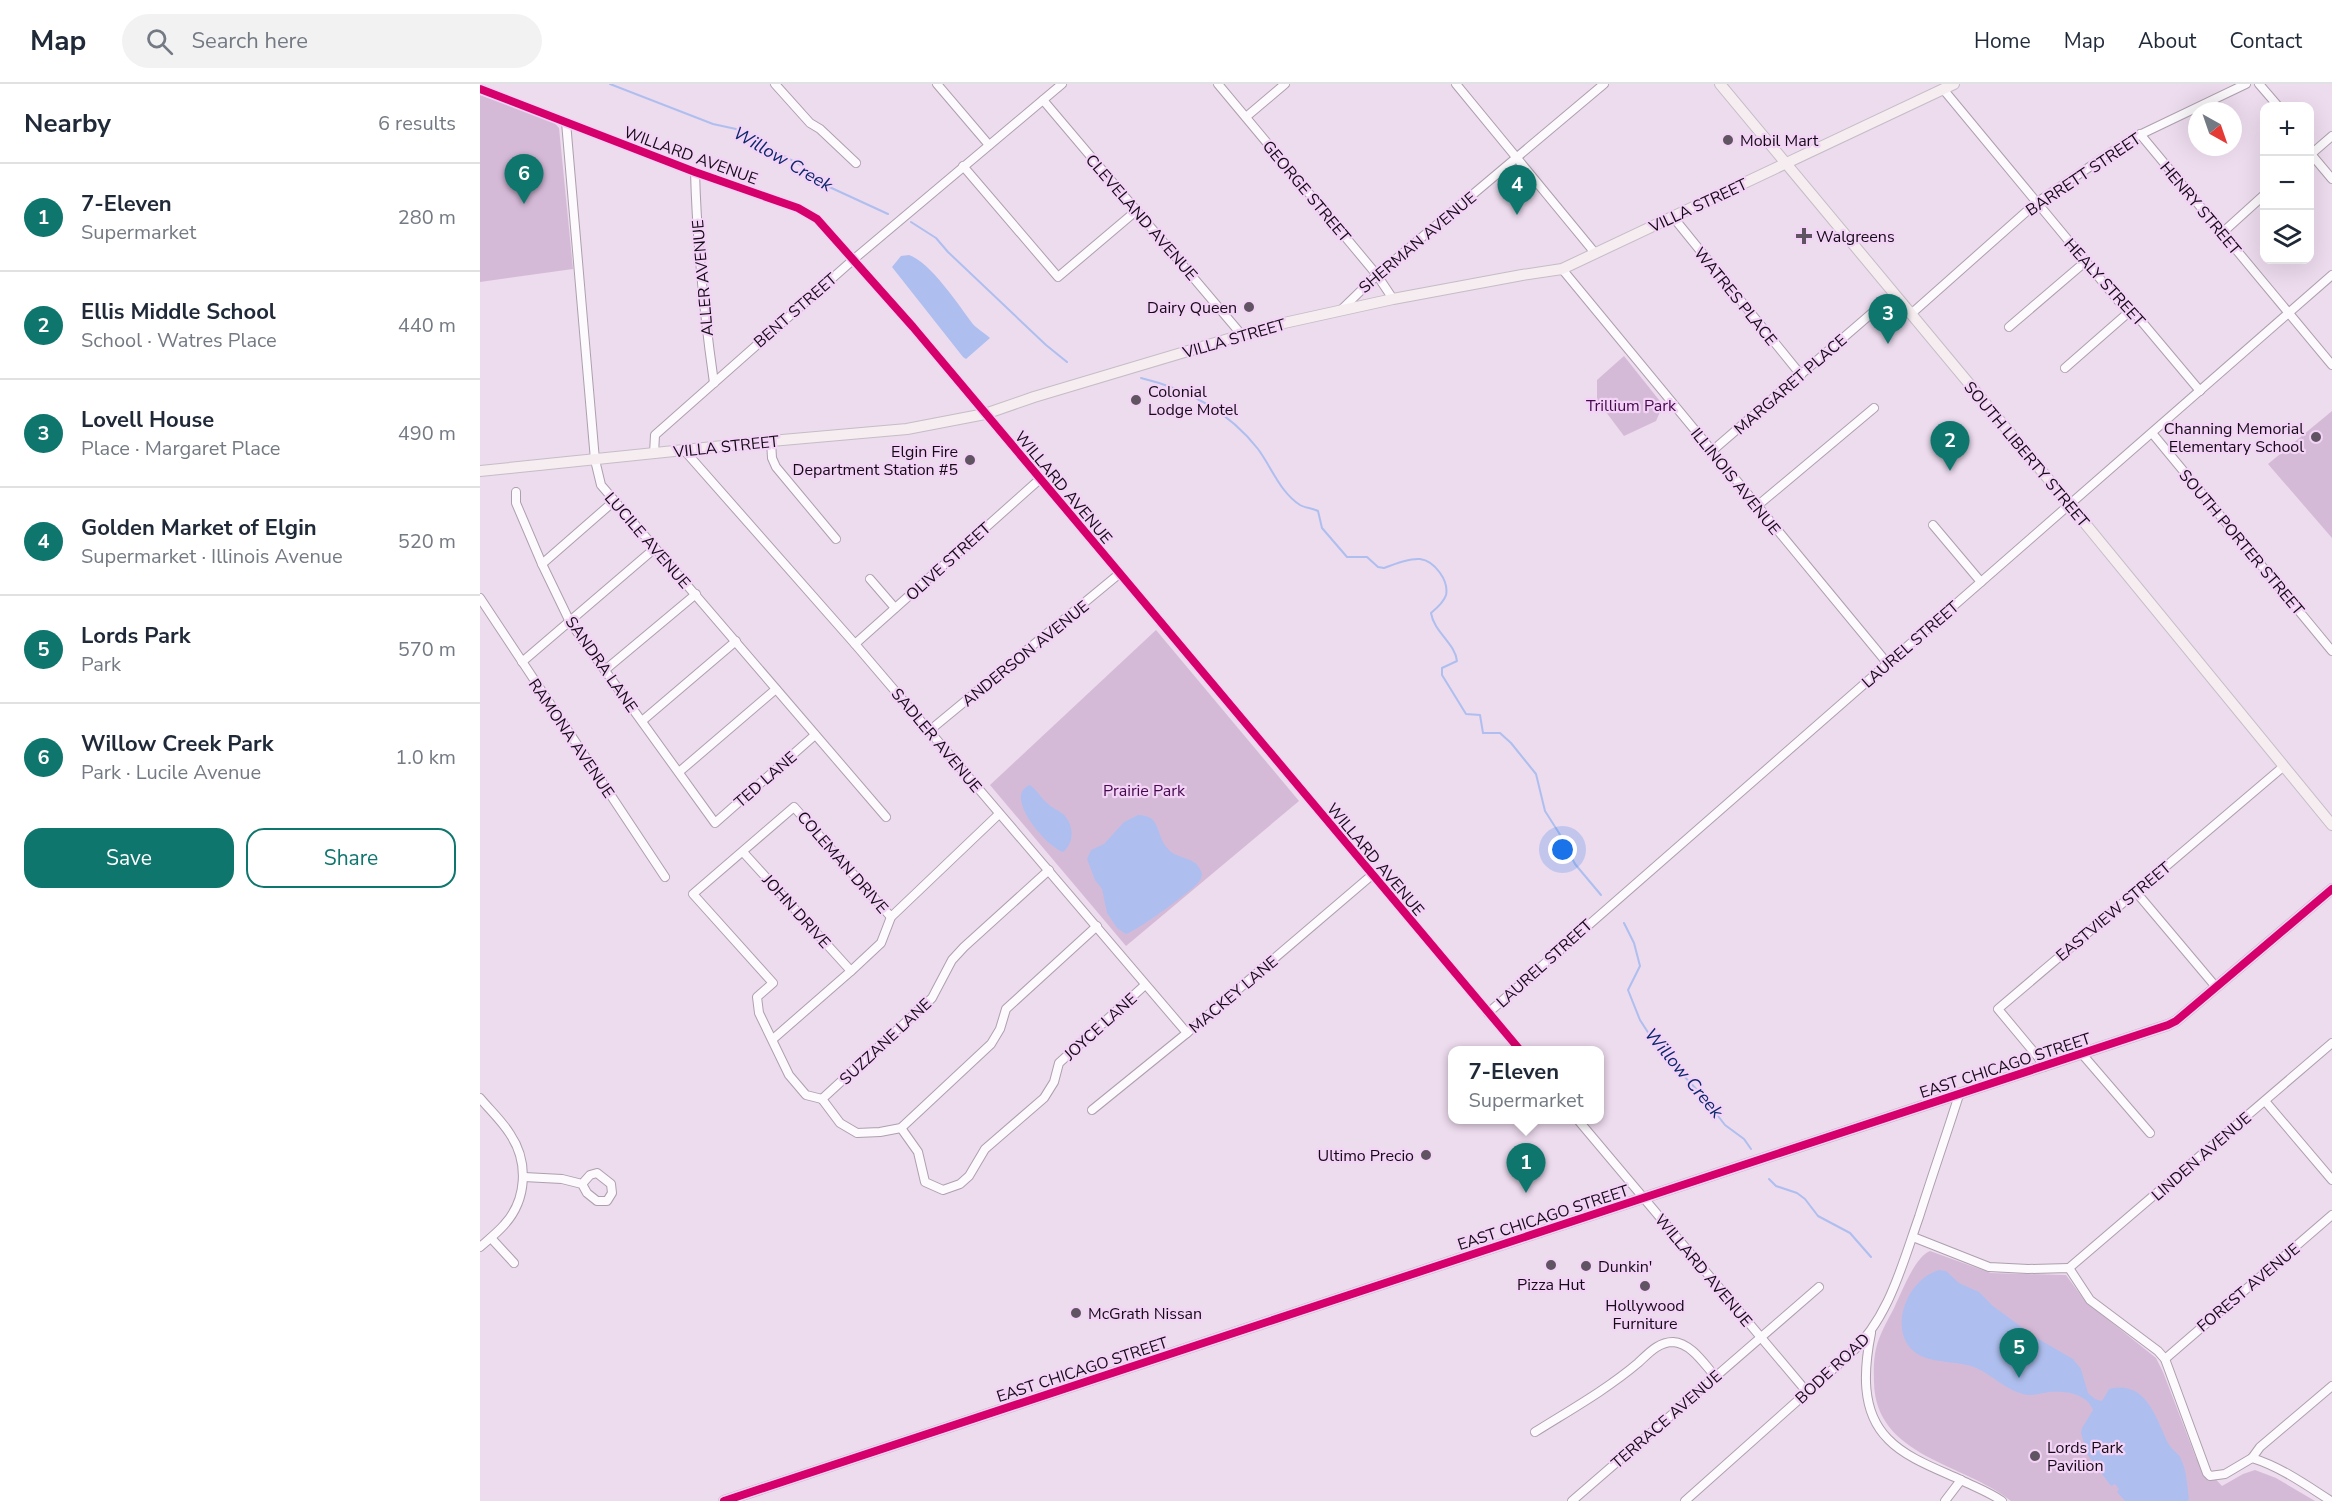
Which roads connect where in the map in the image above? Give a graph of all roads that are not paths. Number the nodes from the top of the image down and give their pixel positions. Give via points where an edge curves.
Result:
1 (775, 84) edge
2 (937, 84) edge
3 (1062, 84) edge
4 (1218, 84) edge
5 (1285, 84) edge
6 (1456, 84) edge
7 (1604, 84) edge
8 (1720, 84) edge
9 (1954, 84) edge
10 (2246, 84) edge
11 (2259, 84) edge
12 (480, 89) edge
13 (1943, 89) junction
14 (1043, 100) junction
15 (2275, 102) edge
16 (1246, 117) junction
17 (566, 122) junction
18 (2140, 134) junction
19 (2332, 136) edge
20 (989, 145) junction
21 (2314, 149) edge
22 (2314, 155) edge
23 (1517, 158) junction
24 (856, 164) dead end
25 (1786, 164) junction
26 (963, 166) junction
27 (695, 172) junction
28 (2332, 179) edge
29 (2260, 199) edge
30 (2036, 203) junction
31 (1136, 211) junction
32 (1673, 217) junction
33 (2222, 233) junction
34 (1595, 253) junction
35 (854, 259) junction
36 (2085, 262) junction
37 (1562, 269) junction
38 (1377, 275) junction
39 (2332, 275) edge
40 (1894, 294) junction
41 (1393, 299) junction
42 (1342, 309) junction
43 (2129, 312) junction
44 (2289, 313) junction
45 (1911, 314) junction
46 (2009, 327) dead end
47 (1241, 334) junction
48 (2332, 365) edge
49 (2065, 368) dead end
50 (1801, 375) junction
51 (714, 382) junction
52 (2200, 391) junction
53 (1874, 408) dead end
54 (985, 414) junction
55 (2152, 433) junction
56 (771, 441) junction
57 (684, 450) junction
58 (1712, 451) junction
59 (654, 454) junction
60 (594, 460) junction
61 (480, 471) edge
62 (1040, 479) junction
63 (516, 492) dead end
64 (613, 502) junction
65 (2070, 505) junction
66 (1757, 506) junction
67 (1933, 525) dead end
68 (836, 539) dead end
69 (654, 549) junction
70 (542, 564) junction
71 (1119, 574) junction
72 (870, 579) dead end
73 (1981, 582) junction
74 (696, 594) junction
75 (480, 598) edge
76 (895, 609) junction
77 (570, 622) junction
78 (736, 641) junction
79 (855, 644) junction
80 (2332, 651) edge
81 (522, 662) junction
82 (1888, 664) junction
83 (605, 670) junction
84 (776, 689) junction
85 (642, 721) junction
86 (929, 730) junction
87 (815, 735) junction
88 (2284, 766) junction
89 (679, 772) junction
90 (999, 814) junction
91 (886, 818) dead end
92 (715, 823) joint
93 (2332, 825) edge
94 (742, 852) junction
95 (1049, 870) junction
96 (1372, 875) junction
97 (665, 877) dead end
98 (2332, 889) edge
99 (2136, 892) junction
100 (891, 917) junction
101 (1097, 926) junction
102 (851, 971) junction
103 (1145, 985) junction
104 (2216, 987) junction
105 (1488, 1013) junction
106 (1187, 1033) junction
107 (773, 1040) junction
108 (2332, 1043) edge
109 (1517, 1046) edge
110 (2082, 1054) junction
111 (2044, 1067) junction
112 (1959, 1095) junction
113 (480, 1098) edge
114 (822, 1099) junction
115 (2265, 1101) junction
116 (1092, 1110) dead end
117 (1582, 1124) edge
118 (901, 1128) junction
119 (2150, 1133) dead end
120 (524, 1177) junction
121 (2332, 1180) edge
122 (582, 1184) dead end
123 (1644, 1198) junction
124 (2332, 1215) edge
125 (1913, 1237) junction
126 (491, 1238) junction
127 (480, 1247) edge
128 (514, 1263) dead end
129 (2069, 1268) junction
130 (1819, 1287) dead end
131 (1872, 1330) junction
132 (1760, 1336) junction
133 (2165, 1359) junction
134 (1715, 1376) junction
135 (2332, 1386) edge
136 (1807, 1392) junction
137 (1535, 1432) dead end
138 (2252, 1458) junction
139 (1961, 1480) junction
140 (724, 1501) edge
141 (1572, 1501) edge
142 (1685, 1501) edge
143 (1945, 1501) edge
144 (2002, 1501) edge
145 (2331, 1501) edge

1 - 24 street via 810,123
2 - 20 street
3 - 14 street, BENT STREET
4 - 16 street, GEORGE STREET
5 - 16 street
6 - 23 street
7 - 23 street, SHERMAN AVENUE
8 - 25 main road, SOUTH LIBERTY STREET
9 - 13 main road, VILLA STREET
10 - 18 street, BARRETT STREET
11 - 15 street
12 - 17 street, WILLARD AVENUE
13 - 25 main road, VILLA STREET
13 - 30 street, HEALY STREET
14 - 20 street, BENT STREET
14 - 31 street, CLEVELAND AVENUE
16 - 38 street, GEORGE STREET
17 - 27 street, WILLARD AVENUE
17 - 60 street, LUCILE AVENUE
18 - 30 street, BARRETT STREET
18 - 33 street, HENRY STREET
19 - 21 street
20 - 26 street, BENT STREET
22 - 28 street
23 - 34 street
23 - 38 street, SHERMAN AVENUE
25 - 32 main road, VILLA STREET
25 - 40 main road, SOUTH LIBERTY STREET
26 - 31 street via 1058,278
26 - 35 street, BENT STREET
27 - 35 street, WILLARD AVENUE via 810,214
27 - 51 street, ALLER AVENUE
29 - 33 street
30 - 36 street, HEALY STREET
30 - 45 street, BARRETT STREET
31 - 47 street, CLEVELAND AVENUE
32 - 34 main road, VILLA STREET
32 - 50 street, WATRES PLACE
33 - 44 street, HENRY STREET
34 - 37 main road, VILLA STREET
35 - 51 street, BENT STREET
35 - 54 street, WILLARD AVENUE
36 - 43 street, HEALY STREET
36 - 46 street
37 - 41 main road, VILLA STREET
37 - 58 street, ILLINOIS AVENUE
38 - 41 street, GEORGE STREET
38 - 42 street, SHERMAN AVENUE
39 - 44 street, LAUREL STREET
40 - 45 main road, SOUTH LIBERTY STREET
40 - 50 street, MARGARET PLACE
41 - 42 main road, VILLA STREET
42 - 47 main road, VILLA STREET
43 - 49 street
43 - 52 street, HEALY STREET via 2137,316
44 - 48 street, HENRY STREET
44 - 52 street, LAUREL STREET
45 - 65 main road, SOUTH LIBERTY STREET
47 - 54 main road, VILLA STREET
50 - 58 street, MARGARET PLACE
51 - 59 street, BENT STREET via 655,435
52 - 55 street, LAUREL STREET
53 - 66 street
54 - 56 main road, VILLA STREET via 908,429
54 - 62 street, WILLARD AVENUE
55 - 65 street, LAUREL STREET
55 - 80 street, SOUTH PORTER STREET
56 - 57 main road, VILLA STREET
56 - 68 street via 776,467
57 - 59 main road, VILLA STREET
57 - 79 street, SADLER AVENUE
58 - 66 street, ILLINOIS AVENUE
59 - 60 main road, VILLA STREET
60 - 61 main road, VILLA STREET
60 - 64 street, LUCILE AVENUE via 601,485
62 - 71 street, WILLARD AVENUE
62 - 76 street, OLIVE STREET
63 - 70 street, SANDRA LANE via 516,503
64 - 69 street, LUCILE AVENUE
64 - 70 street
65 - 73 street, LAUREL STREET
65 - 88 main road, SOUTH LIBERTY STREET
66 - 82 street, ILLINOIS AVENUE
67 - 73 street
69 - 74 street, LUCILE AVENUE
69 - 77 street
70 - 77 street, SANDRA LANE
71 - 86 street, ANDERSON AVENUE
71 - 96 street, WILLARD AVENUE
72 - 76 street
73 - 82 street, LAUREL STREET
74 - 78 street, LUCILE AVENUE
74 - 83 street
75 - 81 street, RAMONA AVENUE
76 - 79 street, OLIVE STREET
77 - 81 street
77 - 83 street, SANDRA LANE
78 - 84 street, LUCILE AVENUE
78 - 85 street
79 - 86 street, SADLER AVENUE
81 - 97 street, RAMONA AVENUE
82 - 105 street, LAUREL STREET
83 - 85 street, SANDRA LANE
84 - 87 street, LUCILE AVENUE
84 - 89 street
85 - 89 street, SANDRA LANE
86 - 90 street, SADLER AVENUE
87 - 91 street, LUCILE AVENUE
87 - 92 street, TED LANE
88 - 93 main road, SOUTH LIBERTY STREET
88 - 99 street, EASTVIEW STREET
89 - 92 street, SANDRA LANE
90 - 95 street, SADLER AVENUE
90 - 100 street
94 - 100 street, COLEMAN DRIVE via 794,807
94 - 102 street, JOHN DRIVE
94 - 107 street via 693,894 773,983 757,998 759,1013
95 - 101 street, SADLER AVENUE
95 - 114 street, SUZZANE LANE via 952,960 932,998
96 - 105 street, WILLARD AVENUE
96 - 106 street, MACKEY LANE
98 - 104 main road, EAST CHICAGO STREET
99 - 104 street
99 - 111 street, EASTVIEW STREET via 1998,1009
100 - 102 street via 881,943
101 - 103 street, SADLER AVENUE
101 - 118 street via 1006,1009 991,1044
102 - 107 street
103 - 106 street, SADLER AVENUE
103 - 118 street, JOYCE LANE via 1059,1063 1044,1098 985,1149 960,1184 944,1190 925,1182 918,1152
104 - 110 main road, EAST CHICAGO STREET via 2172,1023
105 - 109 street, WILLARD AVENUE
106 - 116 street, MACKEY LANE
107 - 114 street via 789,1075 806,1095
108 - 115 street, LINDEN AVENUE
110 - 111 main road, EAST CHICAGO STREET
110 - 119 street
111 - 112 main road, EAST CHICAGO STREET
112 - 123 main road, EAST CHICAGO STREET
112 - 125 street, BODE ROAD
113 - 120 street via 511,1136
114 - 118 street via 840,1122 857,1133
115 - 121 street
115 - 129 street, LINDEN AVENUE
117 - 123 street, WILLARD AVENUE
120 - 122 street
120 - 126 street via 517,1207
123 - 132 street, WILLARD AVENUE
123 - 140 main road, EAST CHICAGO STREET
124 - 133 street, FOREST AVENUE
125 - 129 street via 1989,1267
125 - 131 street, BODE ROAD
126 - 127 street
126 - 128 street
129 - 133 street via 2090,1300
130 - 132 street, TERRACE AVENUE
131 - 136 street, BODE ROAD
131 - 139 street via 1866,1384 1869,1405 1880,1429 1904,1451
132 - 134 street, TERRACE AVENUE
132 - 136 street, WILLARD AVENUE
133 - 138 street via 2207,1473 2221,1475
134 - 137 street via 1687,1347 1667,1343 1613,1384
134 - 141 street, TERRACE AVENUE
135 - 138 street
136 - 142 street, BODE ROAD
138 - 145 street via 2266,1462
139 - 143 street
139 - 144 street

